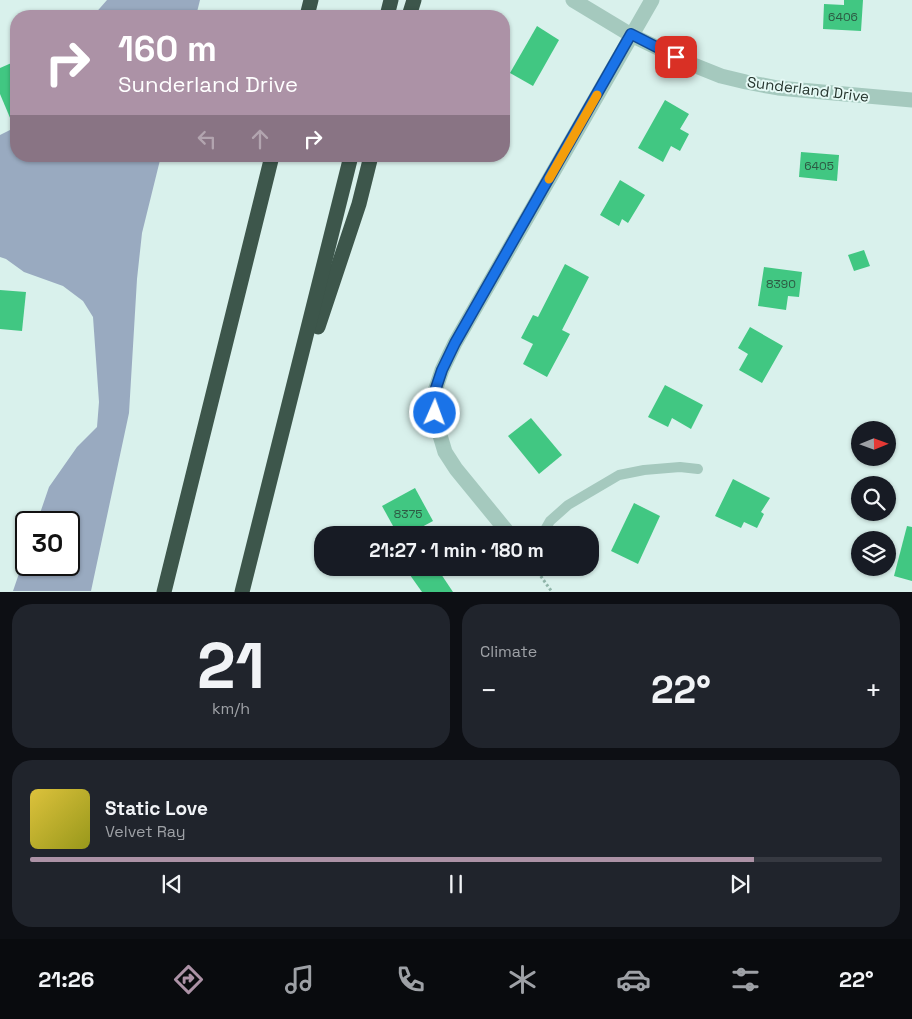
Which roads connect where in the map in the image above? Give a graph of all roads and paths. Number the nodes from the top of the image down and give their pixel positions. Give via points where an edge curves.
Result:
1 (573, 0) edge
2 (652, 0) edge
3 (631, 34) junction
4 (912, 100) edge
5 (271, 162) edge
6 (349, 162) edge
7 (370, 162) edge
8 (279, 442) junction
9 (698, 469) dead end
10 (503, 526) edge
11 (547, 526) edge
12 (541, 576) edge
13 (164, 592) edge
14 (242, 592) edge
15 (552, 592) edge

1 - 3 street, Sunderland Drive
2 - 3 street
3 - 4 street, Sunderland Drive via 691,64 746,82 778,88
3 - 10 street via 455,343 435,391 435,413 445,452
5 - 13 highway
6 - 8 highway
7 - 8 highway via 359,204
8 - 14 highway
9 - 11 lane via 680,467 619,475 568,505
12 - 15 path

